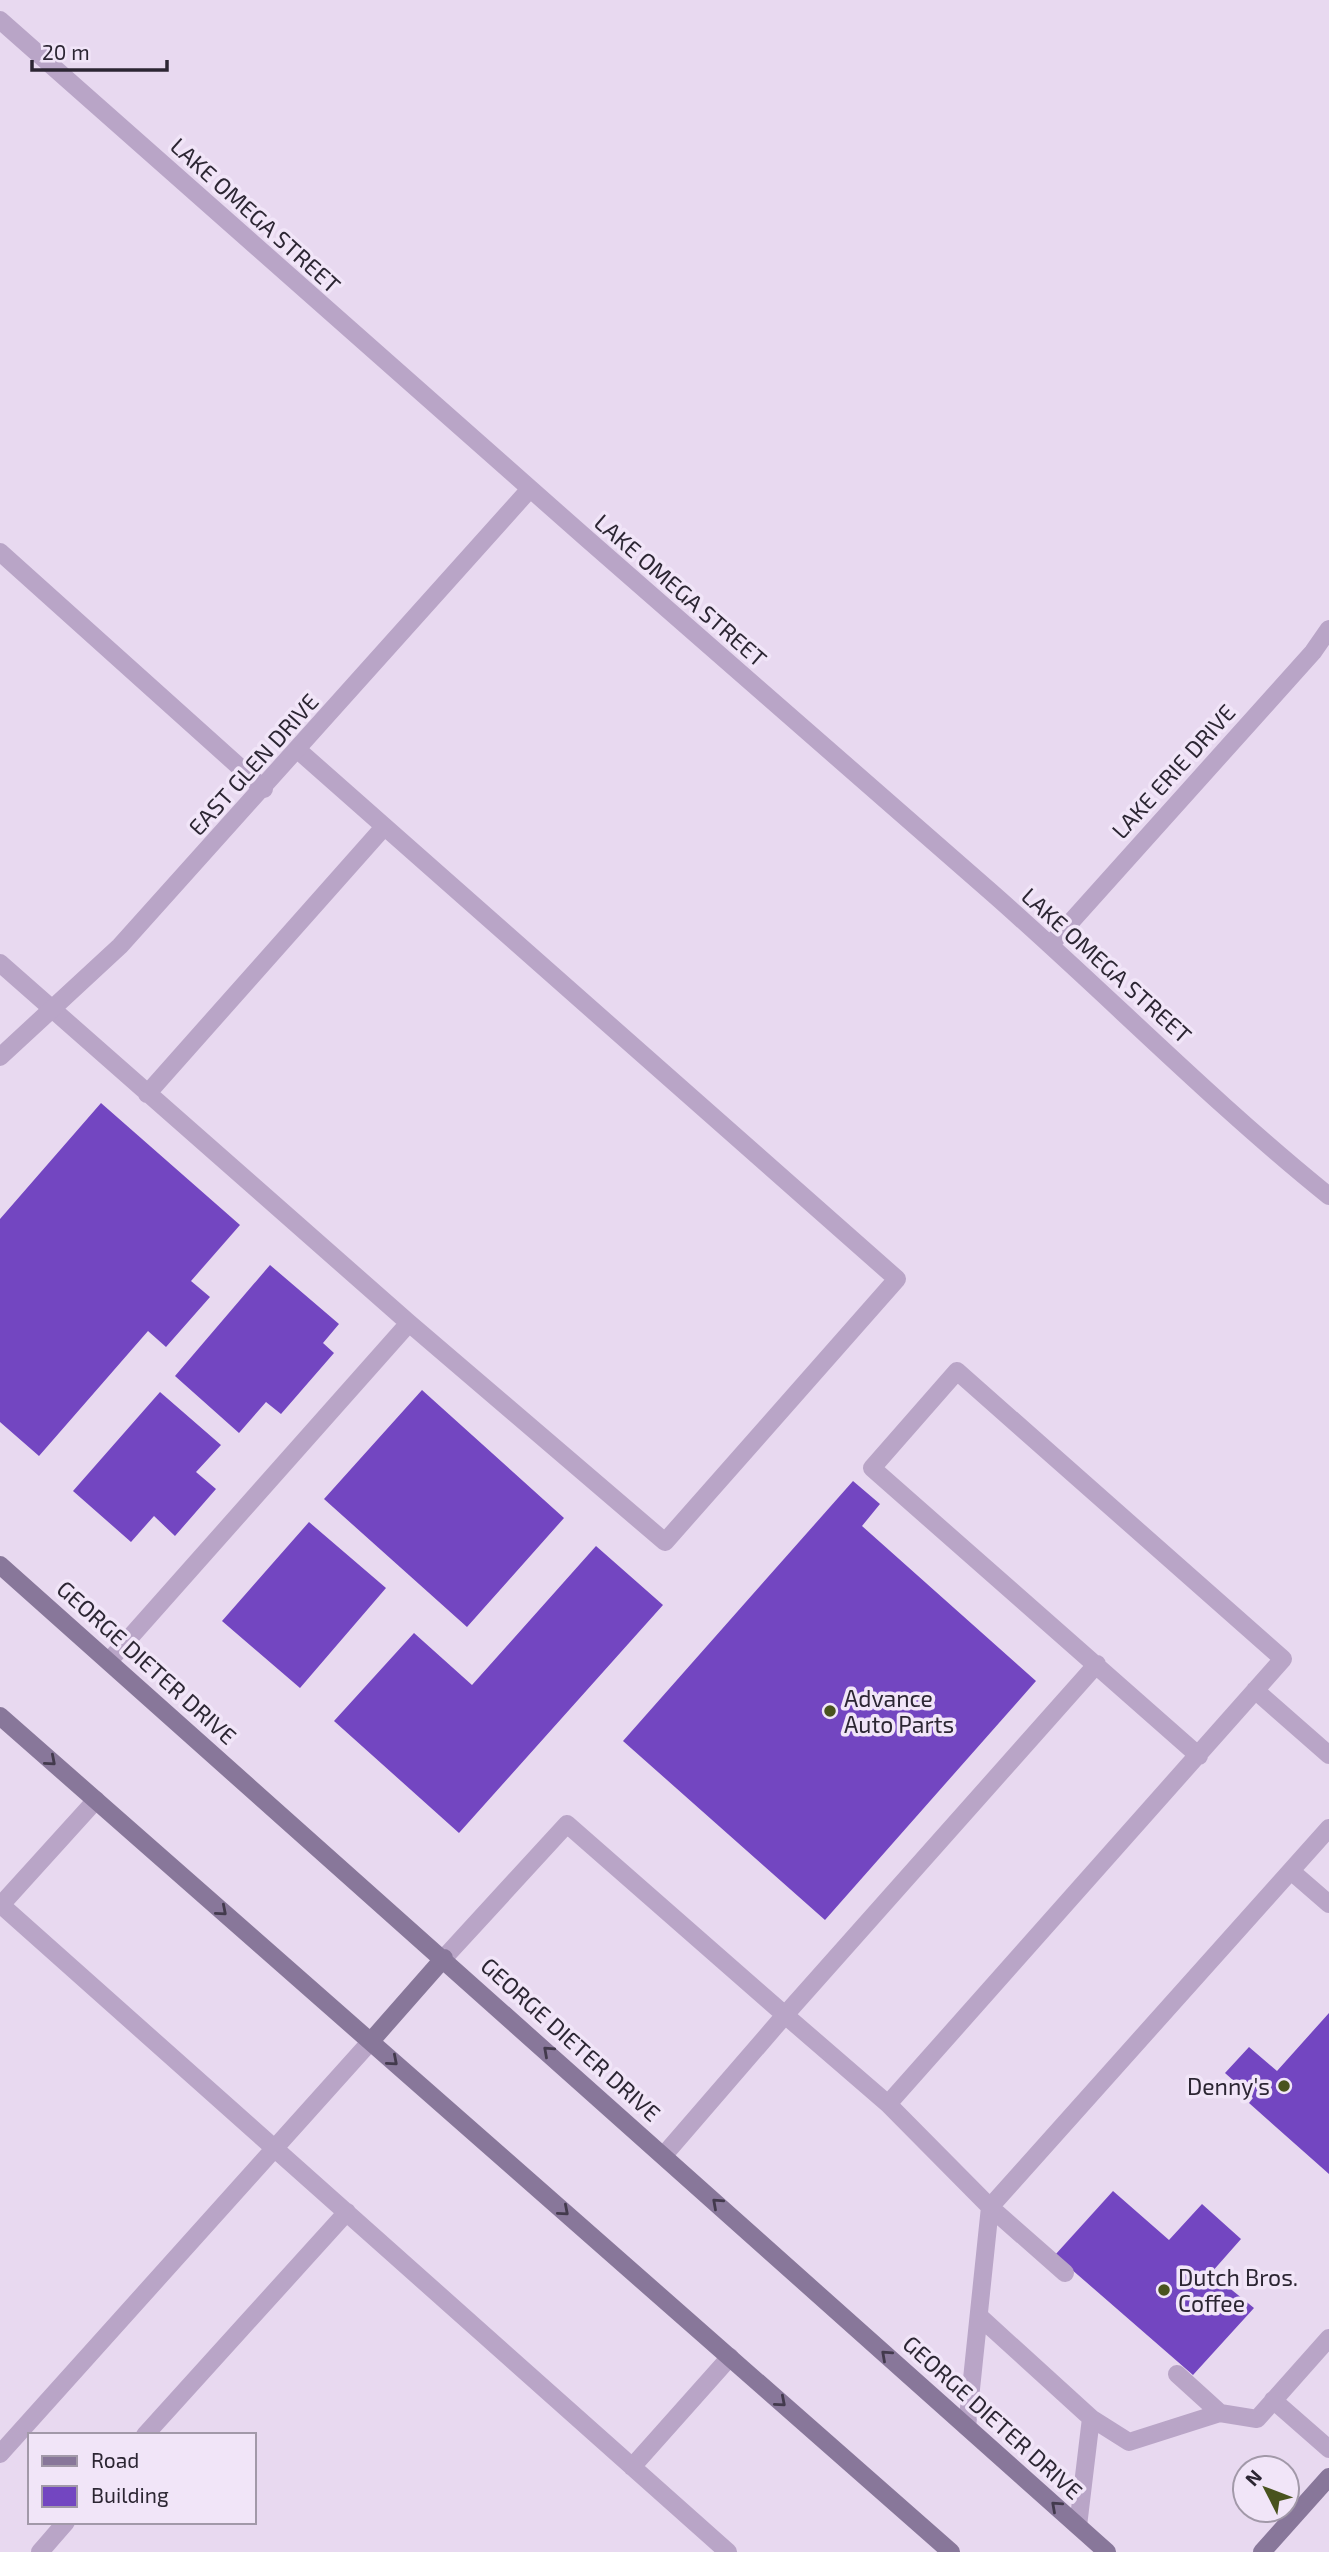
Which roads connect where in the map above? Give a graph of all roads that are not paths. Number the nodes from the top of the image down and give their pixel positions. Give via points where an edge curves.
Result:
1 (0, 20) edge
2 (529, 490) junction
3 (0, 552) edge
4 (1329, 629) edge
5 (299, 751) junction
6 (264, 789) junction
7 (384, 827) junction
8 (1051, 944) junction
9 (0, 963) edge
10 (49, 1009) junction
11 (0, 1057) edge
12 (147, 1094) junction
13 (1329, 1196) edge
14 (409, 1323) junction
15 (0, 1565) edge
16 (109, 1661) junction
17 (1097, 1664) junction
18 (1255, 1690) junction
19 (0, 1716) edge
20 (1329, 1755) edge
21 (1199, 1756) junction
22 (96, 1800) junction
23 (1329, 1828) edge
24 (1291, 1871) junction
25 (0, 1905) edge
26 (1329, 1905) edge
27 (444, 1958) junction
28 (785, 2015) junction
29 (371, 2041) junction
30 (888, 2104) junction
31 (275, 2149) junction
32 (664, 2155) junction
33 (990, 2207) junction
34 (346, 2212) junction
35 (1065, 2273) dead end
36 (980, 2317) junction
37 (1329, 2338) edge
38 (730, 2357) junction
39 (1177, 2374) dead end
40 (1273, 2400) junction
41 (1220, 2413) junction
42 (1091, 2418) junction
43 (967, 2427) junction
44 (147, 2433) edge
45 (1329, 2449) edge
46 (0, 2454) edge
47 (632, 2467) junction
48 (1329, 2477) edge
49 (64, 2524) edge
50 (1078, 2526) junction
51 (40, 2552) edge
52 (728, 2552) edge
53 (951, 2552) edge
54 (1107, 2552) edge
55 (1262, 2552) edge

1 - 2 street, LAKE OMEGA STREET
2 - 5 street, EAST GLEN DRIVE
2 - 8 street, LAKE OMEGA STREET
3 - 6 street
4 - 8 street, LAKE ERIE DRIVE
5 - 6 street, EAST GLEN DRIVE
5 - 7 street
6 - 10 street, EAST GLEN DRIVE via 120,946
7 - 12 street
7 - 14 street via 897,1279 664,1542
8 - 13 street, LAKE OMEGA STREET via 1271,1150
9 - 10 street
10 - 11 street, EAST GLEN DRIVE
10 - 12 street
12 - 14 street
14 - 16 street
15 - 16 main road, GEORGE DIETER DRIVE
16 - 27 main road, GEORGE DIETER DRIVE
17 - 18 street via 872,1468 957,1371 1283,1659
17 - 21 street
17 - 28 street
18 - 20 street
18 - 21 street
19 -> 22 main road
21 - 30 street
22 - 25 street
22 -> 29 main road
23 - 24 street
24 - 26 street
24 - 33 street
25 - 31 street
27 - 28 street via 566,1824
27 - 29 main road
32 -> 27 main road, GEORGE DIETER DRIVE
28 - 30 street
28 - 32 street
29 - 31 street
29 -> 38 main road
30 - 33 street
31 - 34 street
31 - 46 street
43 -> 32 main road, GEORGE DIETER DRIVE
33 - 35 street
33 - 36 street
34 - 44 street
34 - 47 street
36 - 42 street
36 - 43 street
37 - 40 street
38 - 47 street
38 -> 53 main road
39 - 41 street
40 - 41 street via 1257,2419
40 - 45 street
41 - 42 street via 1129,2442
42 - 50 street
50 -> 43 main road, GEORGE DIETER DRIVE
47 - 52 street
48 - 55 main road
49 - 51 street
50 - 54 main road, GEORGE DIETER DRIVE

